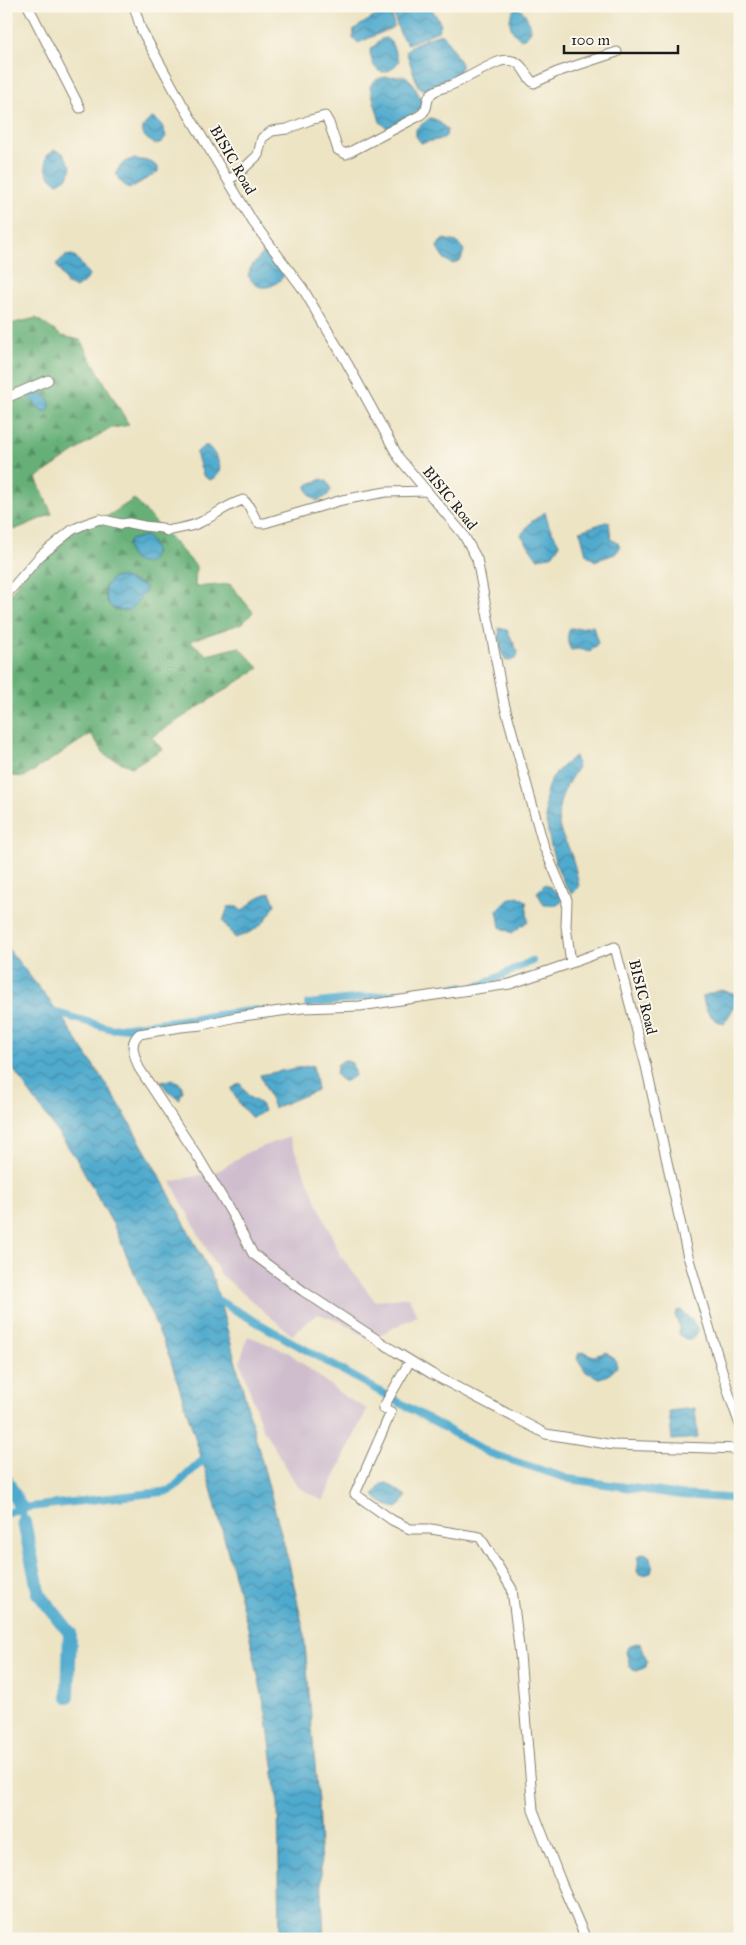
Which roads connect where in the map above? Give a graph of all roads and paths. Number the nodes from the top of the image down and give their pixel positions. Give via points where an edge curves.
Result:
1 (28, 6) edge
2 (134, 6) edge
3 (617, 52) dead end
4 (80, 108) dead end
5 (228, 180) junction
6 (48, 380) dead end
7 (6, 398) edge
8 (427, 491) junction
9 (6, 594) edge
10 (571, 963) junction
11 (410, 1361) junction
12 (740, 1425) edge
13 (740, 1449) edge
14 (586, 1939) edge

1 - 4 street
2 - 5 street, BISIC Road via 157,61
3 - 5 street via 534,83 519,64 500,61 469,78 435,90 428,99 428,108 420,116 346,154 338,150 324,116 272,131 262,138 261,149 252,162
5 - 8 street, BISIC Road via 260,234 303,289 398,458
6 - 7 street
8 - 9 street via 356,497 265,523 254,519 247,502 242,500 202,522 167,531 100,519 72,530 54,544
8 - 10 street, BISIC Road via 463,534 477,559 504,703 544,847 567,900 566,926
10 - 11 street via 510,984 368,1005 303,1008 236,1017 140,1034 132,1043 139,1068 200,1160 253,1254
10 - 12 street, BISIC Road via 616,947 687,1253
11 - 13 street via 546,1434 614,1445
11 - 14 street via 383,1408 392,1412 355,1494 410,1529 480,1537 512,1589 533,1810

